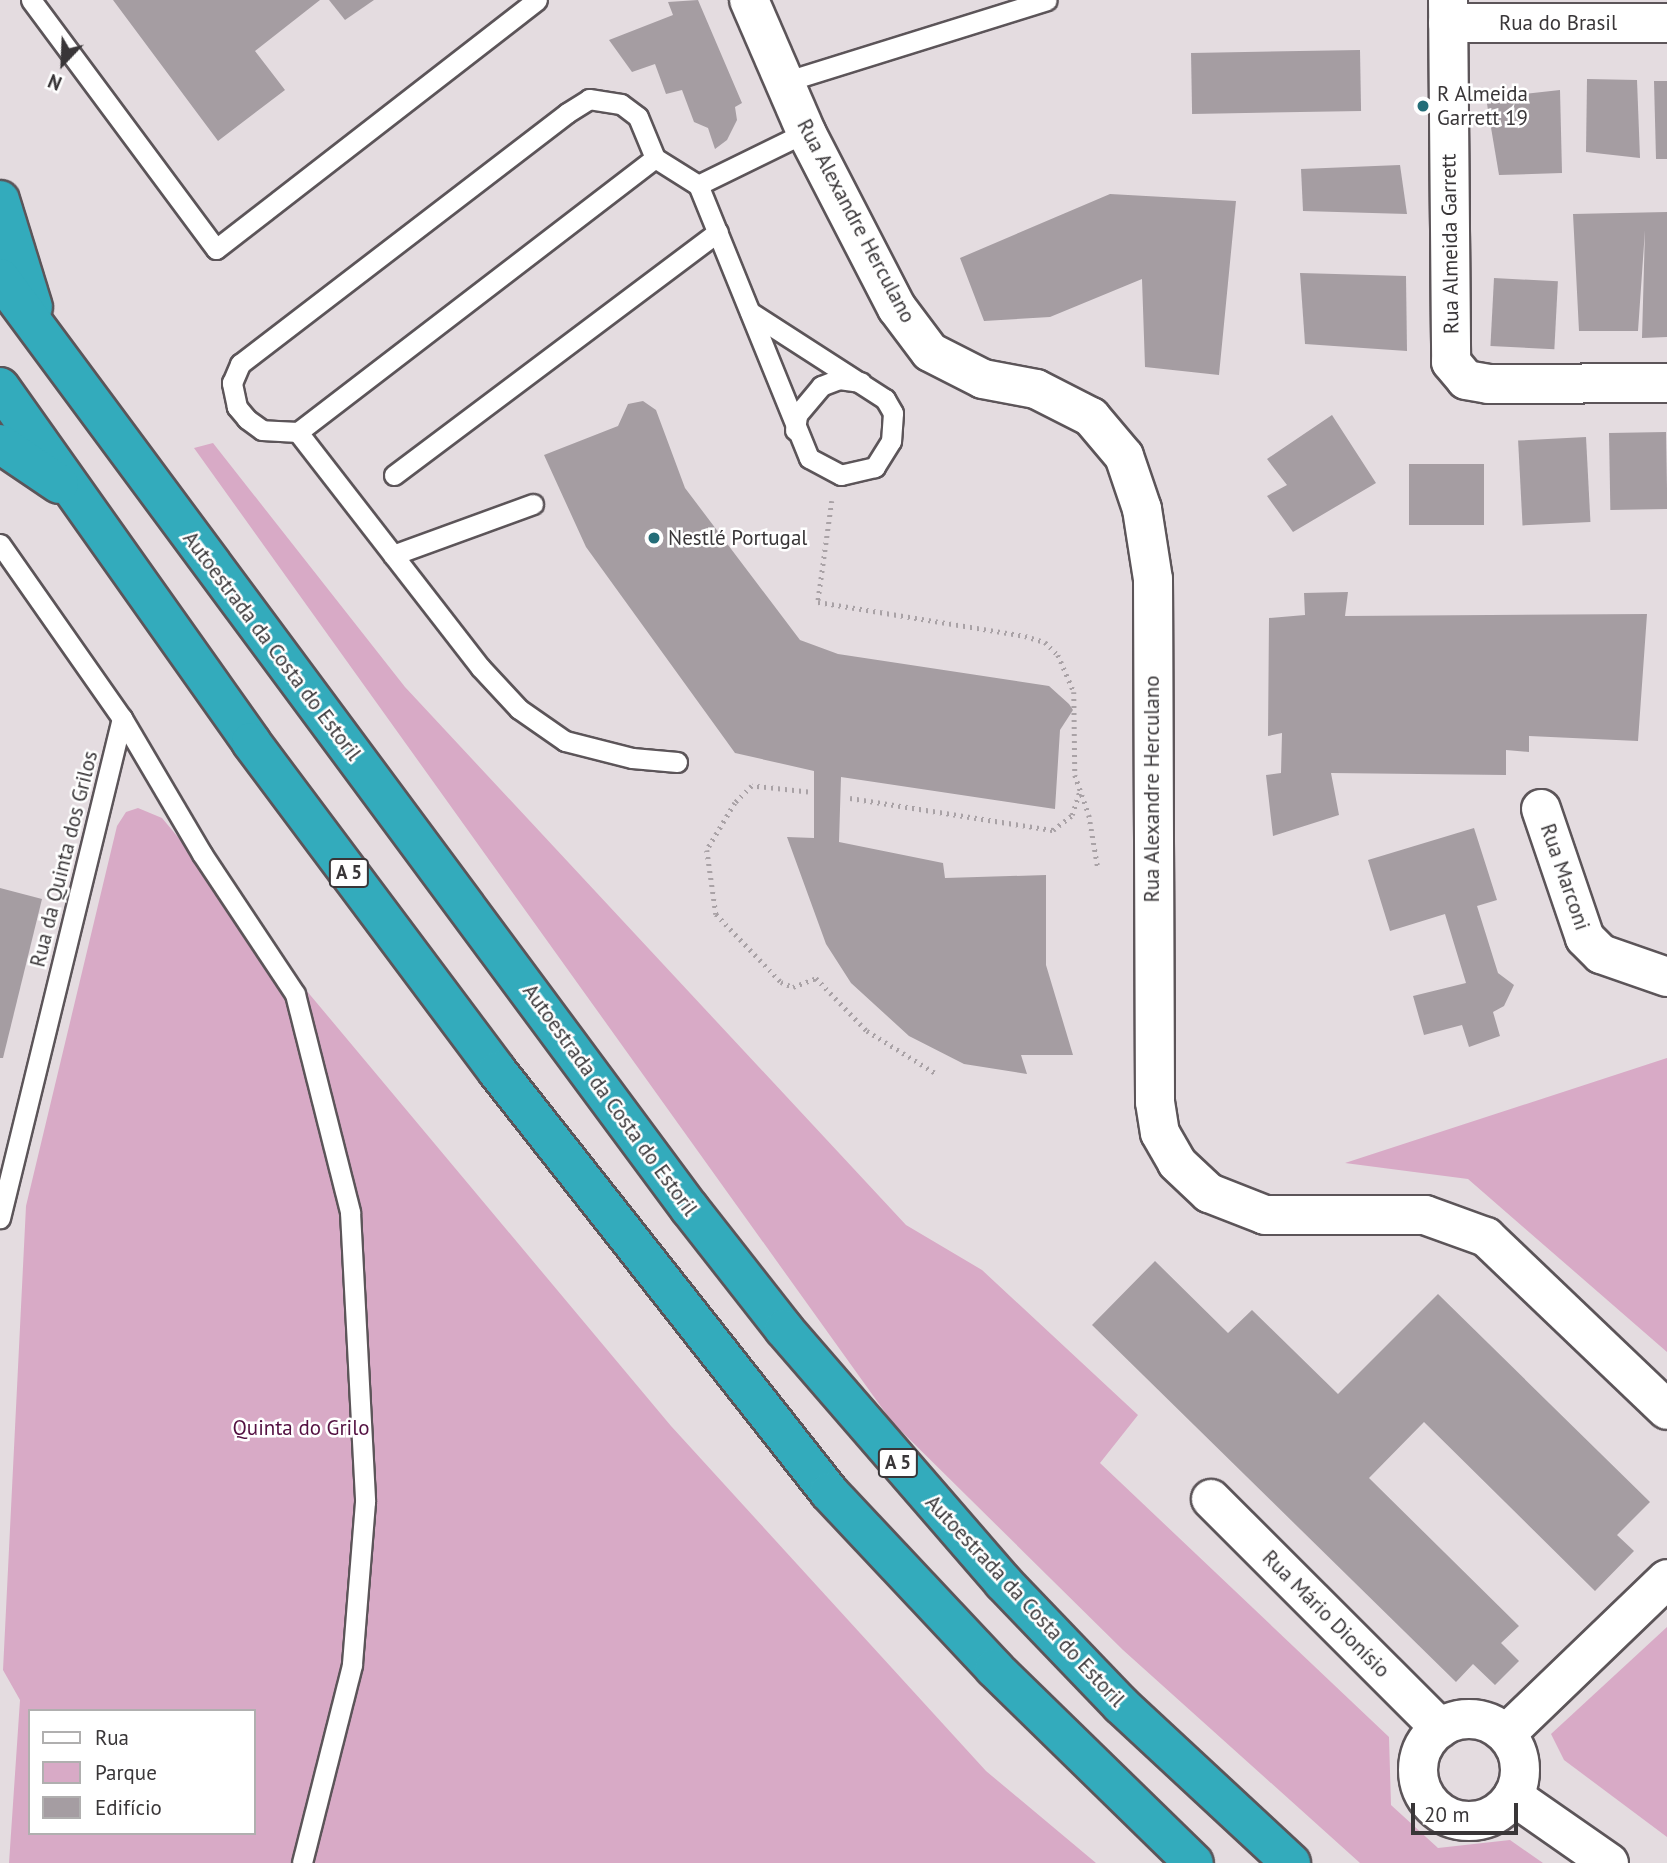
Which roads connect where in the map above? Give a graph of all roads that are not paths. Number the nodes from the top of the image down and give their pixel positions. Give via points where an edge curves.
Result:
1 (31, 0) edge
2 (537, 0) edge
3 (749, 0) edge
4 (1047, 0) edge
5 (1448, 11) edge
6 (1667, 23) edge
7 (784, 82) junction
8 (806, 132) junction
9 (655, 158) junction
10 (698, 185) junction
11 (0, 200) edge
12 (718, 232) junction
13 (0, 278) edge
14 (750, 312) junction
15 (41, 332) junction
16 (866, 383) junction
17 (1667, 383) edge
18 (0, 387) edge
19 (795, 430) junction
20 (298, 432) junction
21 (0, 444) edge
22 (394, 475) dead end
23 (79, 497) junction
24 (533, 504) dead end
25 (0, 544) edge
26 (393, 555) junction
27 (122, 718) junction
28 (677, 762) dead end
29 (1541, 809) dead end
30 (1667, 977) edge
31 (0, 1218) edge
32 (1667, 1410) edge
33 (1211, 1499) dead end
34 (1667, 1579) edge
35 (1440, 1728) junction
36 (1506, 1734) junction
37 (1513, 1796) junction
38 (302, 1863) edge
39 (1194, 1863) edge
40 (1291, 1863) edge
41 (1609, 1863) edge

1 - 2 lane via 216,249
3 - 7 street, Rua Alexandre Herculano
4 - 7 lane
5 - 6 street, Rua do Brasil
5 - 17 street, Rua Almeida Garrett via 1451,362 1466,380 1488,384
7 - 8 street, Rua Alexandre Herculano
8 - 10 lane
8 - 32 street, Rua Alexandre Herculano via 897,308 930,352 983,379 1036,388 1091,417 1124,456 1142,509 1153,579 1155,1102 1160,1133 1177,1163 1209,1193 1265,1215 1424,1215 1486,1237
9 - 10 lane
9 - 20 lane
9 - 20 lane via 638,117 605,98 589,99 240,364 232,383 242,413 262,430
10 - 12 lane
11 - 15 highway
12 - 14 lane
12 - 22 lane
13 - 15 highway, Autoestrada da Costa do Estoril / A 5
14 - 16 lane
14 - 19 lane
15 - 40 highway, Autoestrada da Costa do Estoril / A 5 via 690,1209 784,1329 1003,1582 1121,1705
16 - 19 lane via 839,379 821,386 797,415
16 - 19 lane via 893,413 891,441 875,467 841,475 808,458
18 - 23 highway, A 5
20 - 26 lane
21 - 23 highway
23 - 39 highway, A 5 via 251,742 488,1060 829,1492 994,1668
24 - 26 lane
25 - 27 lane
26 - 28 lane via 498,689 543,729 598,751
27 - 31 lane, Rua da Quinta dos Grilos
27 - 38 lane via 202,854 295,994 350,1212 365,1502 352,1665
29 - 30 street, Rua Marconi via 1584,938 1601,954
33 - 35 street, Rua Mário Dionísio
34 - 36 street
35 - 36 street via 1481,1720
35 - 37 street via 1422,1751 1418,1766 1419,1782 1434,1807 1461,1821 1477,1821 1504,1808
36 - 37 street via 1519,1757
37 - 41 street

